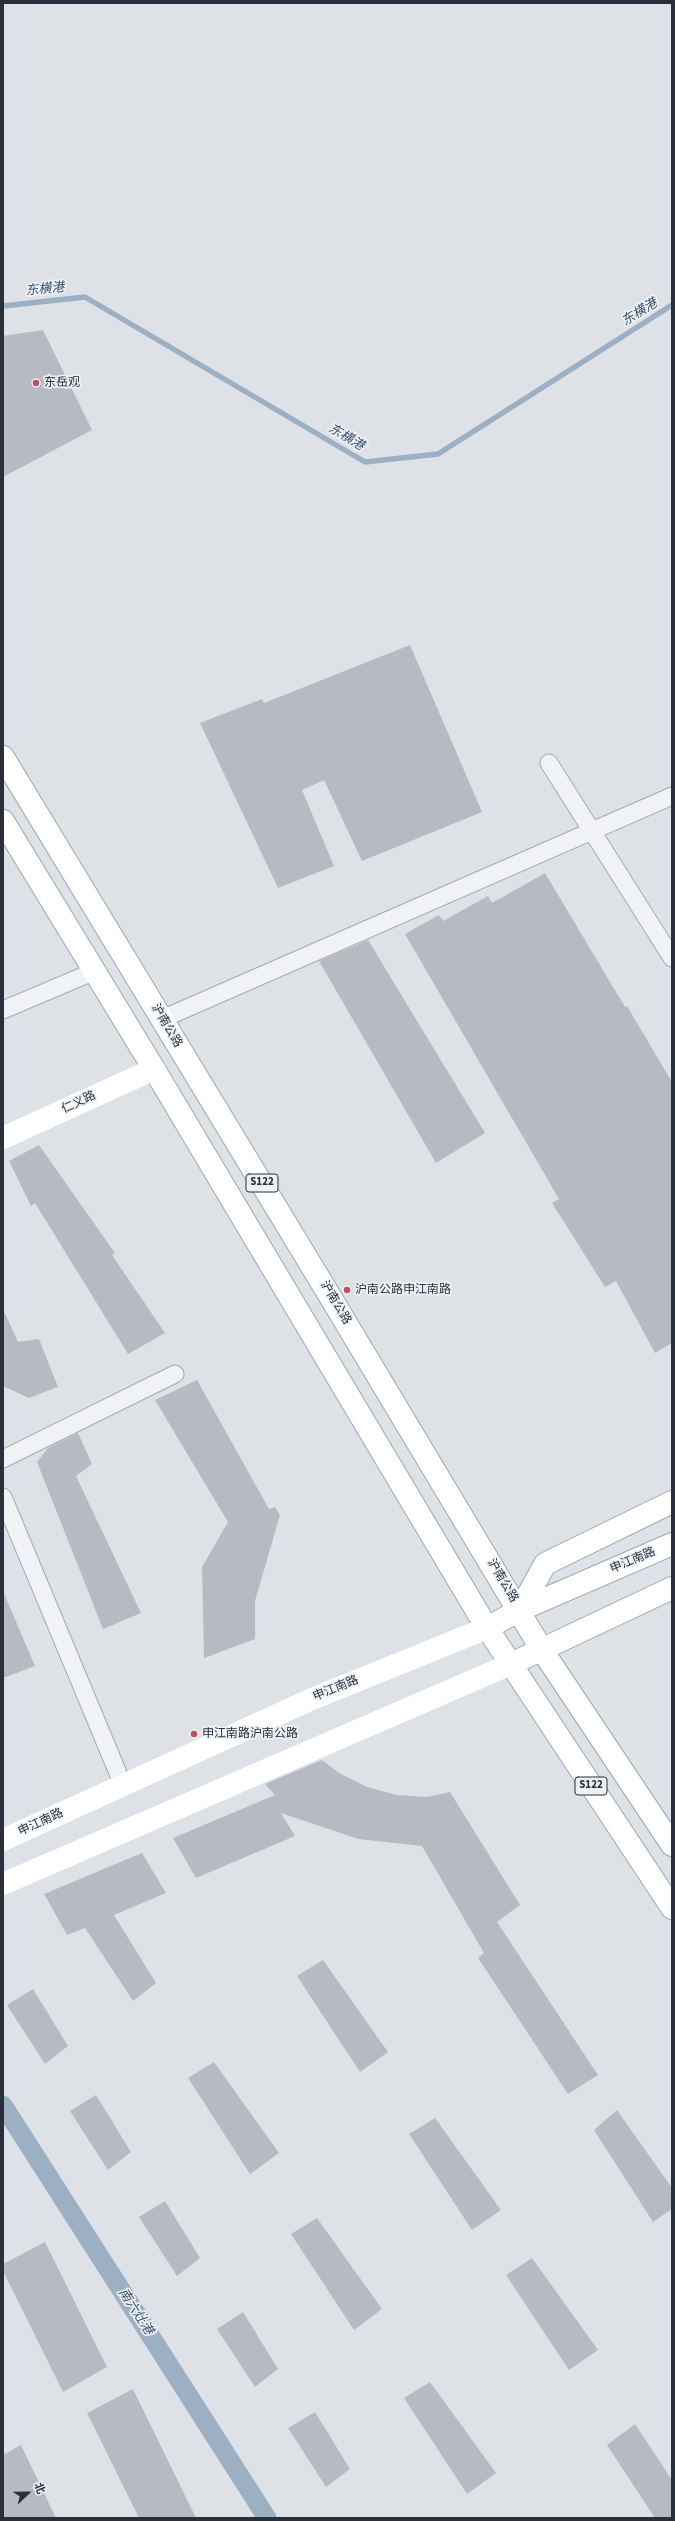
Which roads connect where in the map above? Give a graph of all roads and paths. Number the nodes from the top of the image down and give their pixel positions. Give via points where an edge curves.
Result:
1 (3, 757) edge
2 (549, 763) dead end
3 (672, 796) edge
4 (3, 821) edge
5 (593, 832) junction
6 (672, 958) edge
7 (95, 972) junction
8 (3, 1010) edge
9 (162, 1019) junction
10 (154, 1069) junction
11 (3, 1138) edge
12 (175, 1374) dead end
13 (3, 1459) edge
14 (3, 1497) edge
15 (672, 1502) edge
16 (672, 1544) edge
17 (672, 1588) edge
18 (520, 1610) junction
19 (487, 1628) junction
20 (542, 1650) junction
21 (511, 1664) junction
22 (124, 1785) junction
23 (3, 1840) edge
24 (672, 1845) edge
25 (3, 1884) edge
26 (672, 1908) edge

1 - 9 main road, 沪南公路 / S122
2 - 5 street
3 - 5 street
4 - 7 main road, S122
5 - 6 street
5 - 9 street
7 - 8 street
7 - 10 main road, S122
9 - 18 main road, 沪南公路 / S122
10 - 11 main road, 仁义路
10 - 19 main road, S122
12 - 13 street
14 - 22 street
15 - 18 main road via 546,1564
16 - 18 main road, 申江南路
17 - 20 main road
18 - 19 main road, 申江南路
18 - 20 main road, 沪南公路 / S122
19 - 21 main road, S122
19 - 22 main road, 申江南路 via 312,1698
20 - 21 main road
20 - 24 main road, 沪南公路 / S122
21 - 25 main road
21 - 26 main road, S122
22 - 23 main road, 申江南路

